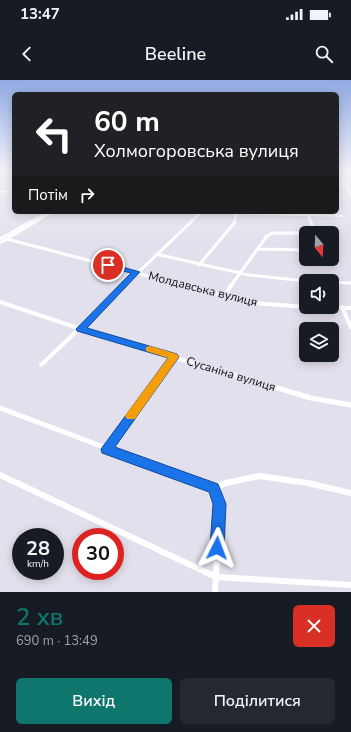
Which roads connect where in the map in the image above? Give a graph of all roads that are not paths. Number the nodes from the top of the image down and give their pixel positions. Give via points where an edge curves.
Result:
1 (44, 214) edge
2 (49, 214) edge
3 (199, 214) edge
4 (236, 214) edge
5 (308, 214) edge
6 (342, 216) dead end
7 (312, 226) edge
8 (299, 233) edge
9 (0, 239) edge
10 (7, 239) junction
11 (0, 243) edge
12 (258, 248) junction
13 (299, 250) edge
14 (156, 254) junction
15 (199, 265) junction
16 (137, 272) junction
17 (239, 275) junction
18 (299, 281) edge
19 (339, 282) edge
20 (351, 283) edge
21 (224, 295) junction
22 (0, 302) edge
23 (299, 307) edge
24 (342, 307) joint
25 (351, 308) edge
26 (351, 327) edge
27 (81, 329) junction
28 (174, 357) junction
29 (41, 365) dead end
30 (349, 406) edge
31 (0, 408) edge
32 (107, 449) junction
33 (0, 476) edge
34 (214, 488) junction
35 (351, 493) edge
36 (216, 577) junction
37 (351, 584) edge
38 (215, 592) edge

1 - 9 street
2 - 10 street
3 - 14 street
4 - 15 street via 236,221
5 - 6 street
5 - 7 street
8 - 12 street via 272,233
10 - 11 street
10 - 16 street, Молдавська вулиця
12 - 13 street
12 - 17 street
14 - 15 street
14 - 16 street
15 - 17 street
16 - 21 street, Молдавська вулиця
16 - 27 street
17 - 18 street via 274,281
17 - 21 street
19 - 20 street
21 - 23 street, Молдавська вулиця via 277,306
22 - 27 street, Сусаніна вулиця
24 - 25 street
24 - 26 street
27 - 28 street, Сусаніна вулиця
27 - 29 street
28 - 30 street, Сусаніна вулиця via 311,398
28 - 32 street
31 - 32 street
32 - 34 street
33 - 36 street
34 - 35 street via 259,476 308,482
34 - 36 street via 220,504
36 - 37 street
36 - 38 street

